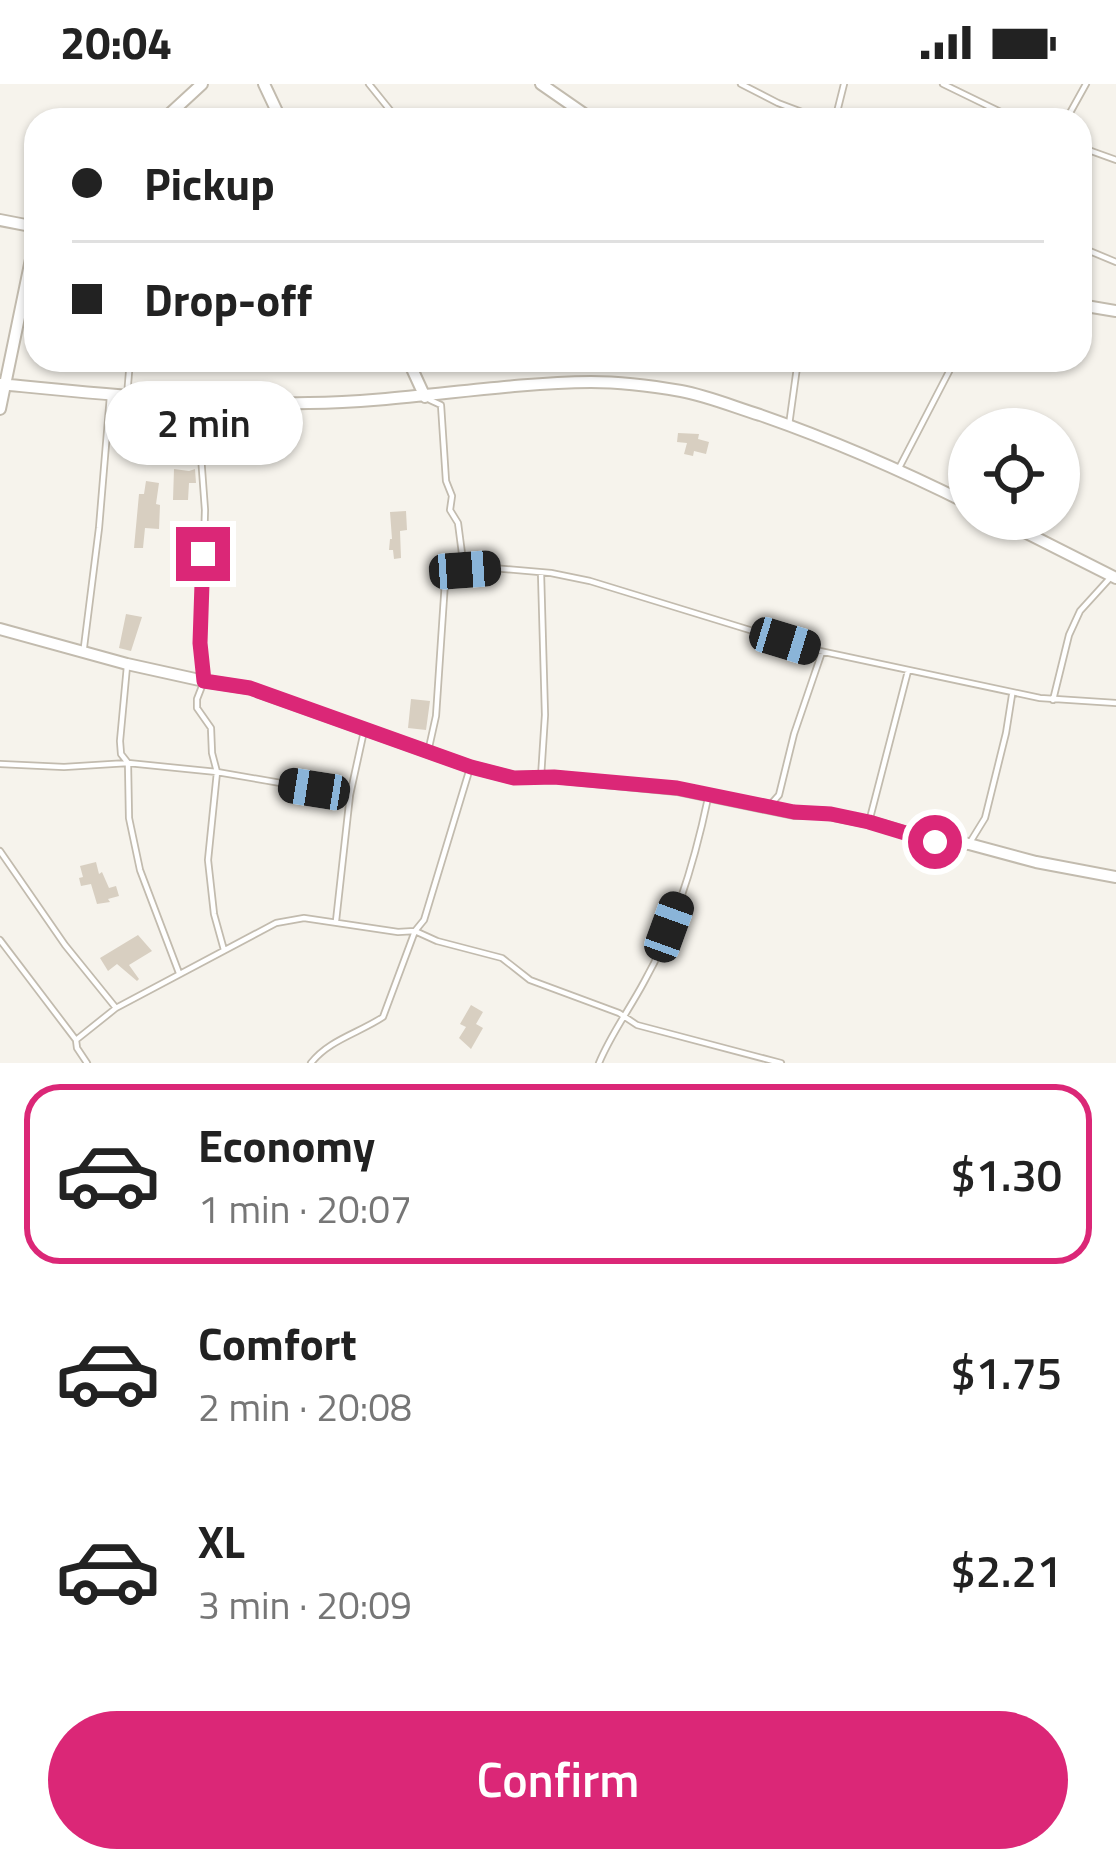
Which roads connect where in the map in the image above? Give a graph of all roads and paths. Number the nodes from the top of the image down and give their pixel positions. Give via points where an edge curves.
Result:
1 (202, 84) edge
2 (369, 84) edge
3 (542, 84) edge
4 (741, 84) edge
5 (943, 84) edge
6 (177, 108) edge
7 (388, 108) edge
8 (575, 108) edge
9 (791, 108) edge
10 (992, 108) edge
11 (24, 285) edge
12 (129, 372) edge
13 (413, 372) edge
14 (797, 372) edge
15 (949, 372) edge
16 (2, 384) edge
17 (110, 394) junction
18 (128, 396) junction
19 (424, 397) junction
20 (197, 402) junction
21 (0, 409) edge
22 (789, 425) junction
23 (898, 468) junction
24 (948, 493) edge
25 (1041, 540) edge
26 (465, 570) junction
27 (541, 572) junction
28 (1114, 577) edge
29 (0, 629) edge
30 (822, 652) junction
31 (83, 653) junction
32 (127, 664) junction
33 (908, 671) junction
34 (204, 681) junction
35 (1012, 693) junction
36 (1053, 700) junction
37 (1116, 703) edge
38 (365, 727) junction
39 (428, 752) junction
40 (128, 763) junction
41 (0, 764) edge
42 (471, 767) junction
43 (218, 772) junction
44 (541, 777) junction
45 (350, 795) junction
46 (709, 795) junction
47 (766, 807) junction
48 (869, 822) junction
49 (969, 844) junction
50 (0, 851) edge
51 (1116, 877) edge
52 (336, 921) junction
53 (416, 931) junction
54 (0, 940) edge
55 (224, 950) junction
56 (179, 973) junction
57 (116, 1008) junction
58 (622, 1016) junction
59 (76, 1040) junction
60 (86, 1063) edge
61 (311, 1063) edge
62 (599, 1063) edge
63 (781, 1063) edge

1 - 6 street
2 - 7 lane
3 - 8 street
4 - 9 lane
5 - 10 lane
11 - 16 street
12 - 18 lane
13 - 19 street
14 - 22 lane
15 - 23 lane
16 - 17 street
16 - 21 street
17 - 18 street
17 - 31 lane
18 - 20 street
19 - 20 street
19 - 22 street via 596,382 699,394
19 - 26 lane via 441,405 450,510
20 - 34 lane
22 - 23 street
23 - 24 street
25 - 28 street
26 - 27 lane
26 - 39 lane via 448,572
27 - 30 lane
27 - 44 lane
28 - 36 lane via 1080,611
29 - 31 street
30 - 33 lane
30 - 47 lane via 778,795
31 - 32 street
32 - 34 street
32 - 40 lane via 120,741
33 - 35 lane
33 - 48 lane
34 - 38 street
34 - 43 lane via 197,708 211,728
35 - 36 lane
35 - 49 lane via 985,818
36 - 37 lane
38 - 39 street
38 - 45 lane
39 - 42 street
40 - 41 lane
40 - 43 lane
40 - 56 lane via 140,870
42 - 44 street
42 - 53 lane
43 - 45 lane
43 - 55 lane via 208,860
44 - 46 street
45 - 52 lane
46 - 47 street
46 - 58 lane via 669,927
47 - 48 street
48 - 49 street
49 - 51 street
50 - 57 lane
52 - 53 lane
52 - 55 lane via 276,923
53 - 58 lane via 502,958 530,980
53 - 61 lane via 383,1017
54 - 59 lane
55 - 56 lane
56 - 57 lane
57 - 59 lane
58 - 62 lane
58 - 63 lane
59 - 60 lane

